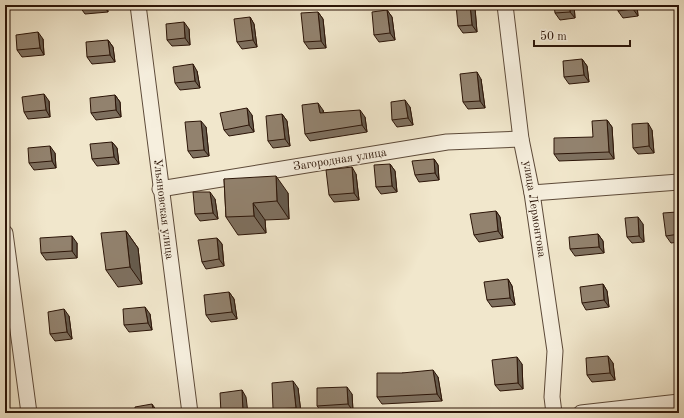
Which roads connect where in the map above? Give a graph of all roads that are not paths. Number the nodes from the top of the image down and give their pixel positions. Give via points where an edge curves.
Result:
1 (138, 5) edge
2 (506, 5) edge
3 (521, 139) junction
4 (679, 182) edge
5 (160, 189) junction
6 (532, 193) junction
7 (5, 232) edge
8 (679, 402) edge
9 (29, 413) edge
10 (190, 413) edge
11 (554, 413) edge
12 (581, 413) edge

1 - 5 street, Ульяновская улица
2 - 3 street, улица Лермонтова
3 - 5 street, Загородная улица via 447,142
3 - 6 street, улица Лермонтова
4 - 6 street
5 - 10 street, Ульяновская улица
6 - 11 street, улица Лермонтова via 555,351 552,397
7 - 9 street
8 - 12 street

